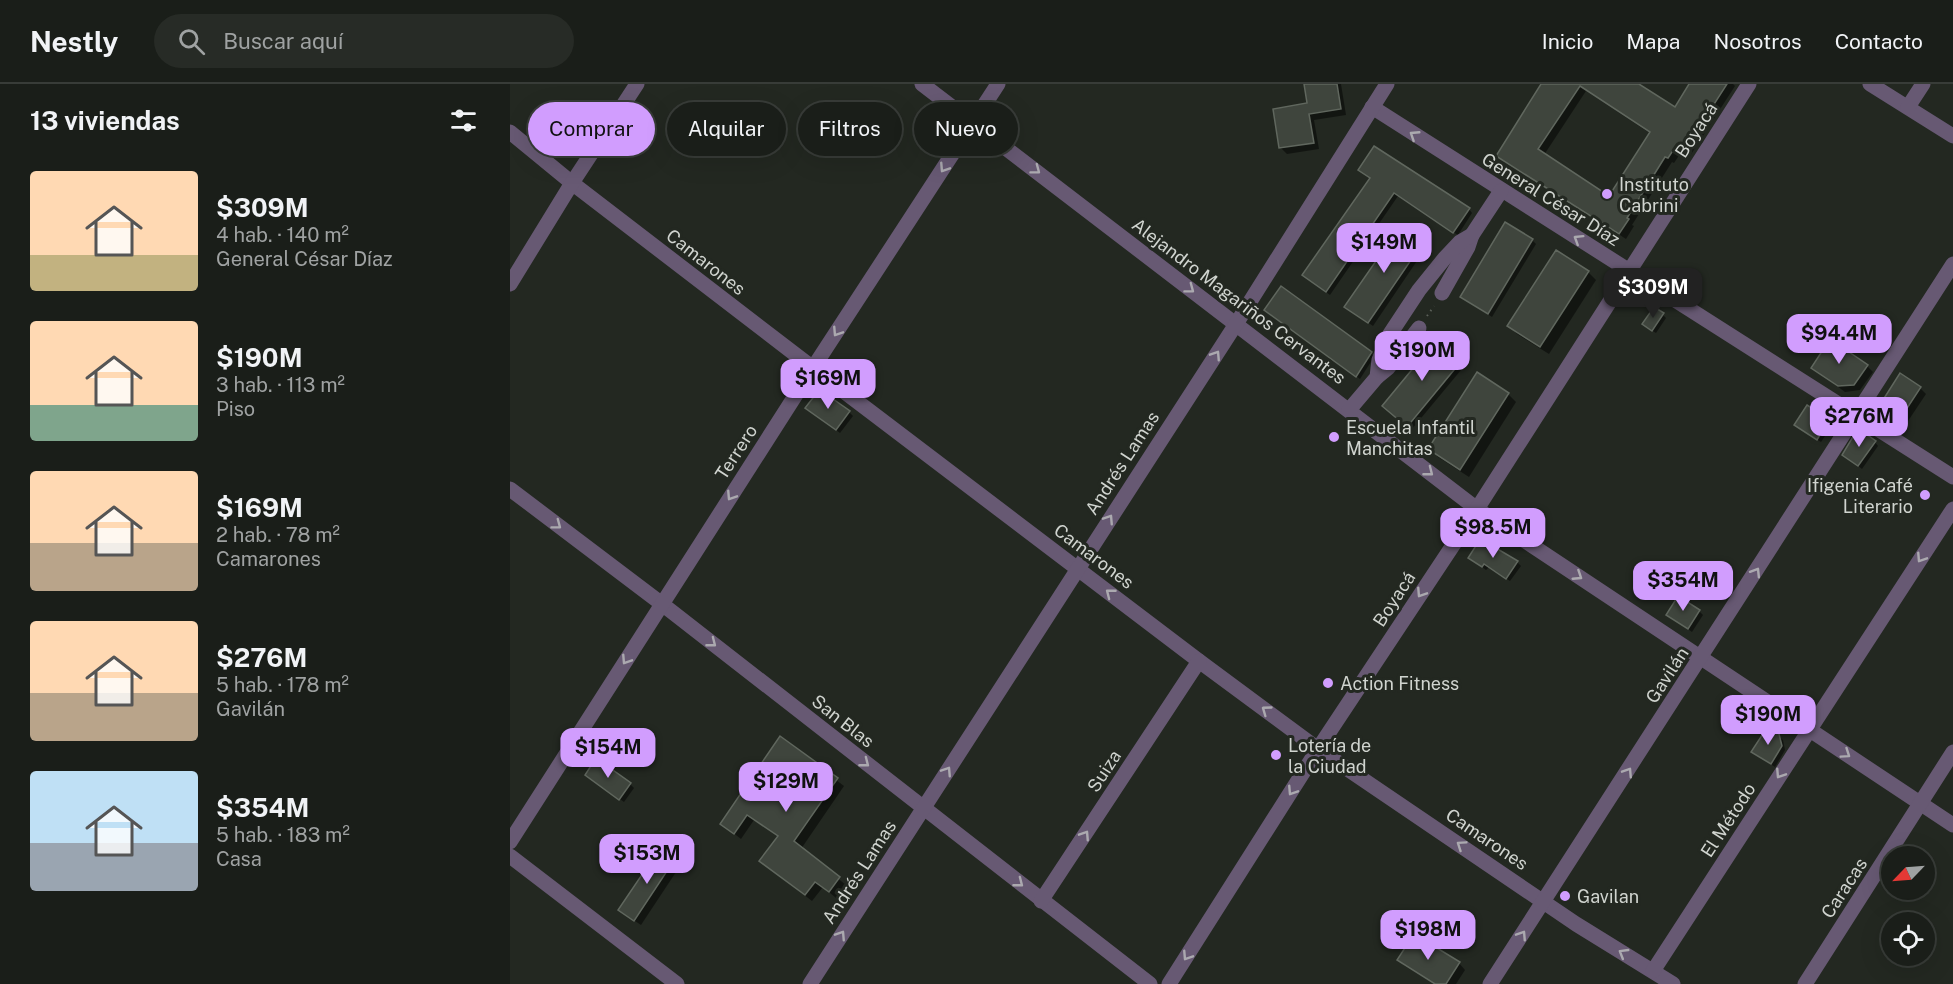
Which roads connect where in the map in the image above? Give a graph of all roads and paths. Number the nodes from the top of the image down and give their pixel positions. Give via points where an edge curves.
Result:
1 (638, 84) edge
2 (922, 84) edge
3 (998, 84) edge
4 (1387, 84) edge
5 (1749, 84) edge
6 (1870, 84) edge
7 (1923, 84) edge
8 (946, 102) edge
9 (987, 102) edge
10 (1372, 107) junction
11 (1908, 107) junction
12 (510, 132) edge
13 (1953, 136) edge
14 (952, 156) edge
15 (1017, 156) edge
16 (572, 183) junction
17 (1501, 191) junction
18 (1472, 235) junction
19 (1953, 264) edge
20 (1628, 270) junction
21 (510, 284) edge
22 (1442, 293) joint
23 (1236, 324) junction
24 (1419, 328) joint
25 (813, 368) junction
26 (1377, 377) junction
27 (1350, 410) junction
28 (1856, 414) junction
29 (1953, 477) edge
30 (510, 489) edge
31 (1477, 509) junction
32 (1953, 509) edge
33 (1077, 567) junction
34 (662, 604) junction
35 (1702, 657) junction
36 (1199, 662) junction
37 (1809, 729) junction
38 (1318, 749) junction
39 (1953, 752) edge
40 (1920, 805) junction
41 (923, 808) junction
42 (1953, 825) edge
43 (510, 842) edge
44 (510, 856) edge
45 (1041, 901) junction
46 (1544, 902) junction
47 (1653, 971) junction
48 (676, 984) edge
49 (810, 984) edge
50 (1150, 984) edge
51 (1169, 984) edge
52 (1490, 984) edge
53 (1673, 984) edge
54 (1805, 984) edge

1 - 16 street
2 - 8 street, Alejandro Magariños Cervantes
3 - 9 street, Terrero
4 - 10 street, Andrés Lamas
5 - 20 street, Boyacá
6 - 11 street
7 - 11 street
17 -> 10 street, General César Díaz
10 - 23 street, Andrés Lamas
11 - 13 street
12 - 16 street, Camarones
14 -> 25 street, Terrero
15 -> 23 street, Alejandro Magariños Cervantes
16 - 21 street
16 - 25 street, Camarones
17 - 18 street
20 -> 17 street, General César Díaz
18 - 22 street
18 - 26 street via 1460,242 1419,290 1390,334 1379,360
19 - 28 street, Gavilán
20 - 28 street, General César Díaz
20 - 31 street, Boyacá
22 - 24 path
23 - 27 street, Alejandro Magariños Cervantes
33 -> 23 street, Andrés Lamas
24 - 26 street
25 - 33 street, Camarones
25 -> 34 street, Terrero
26 - 27 street
27 -> 31 street, Alejandro Magariños Cervantes
28 - 29 street, General César Díaz
35 -> 28 street, Gavilán
30 -> 34 street, San Blas
31 -> 35 street, Alejandro Magariños Cervantes
31 -> 38 street, Boyacá
32 -> 37 street, El Método
36 -> 33 street, Camarones
41 -> 33 street, Andrés Lamas
34 -> 41 street, San Blas
34 -> 43 street, Terrero
35 - 37 street, Alejandro Magariños Cervantes
46 -> 35 street, Gavilán
38 -> 36 street, Camarones
45 -> 36 street, Suiza
37 -> 40 street, Alejandro Magariños Cervantes
37 -> 47 street, El Método
46 -> 38 street, Camarones
38 -> 51 street, Boyacá
39 - 40 street, Caracas
40 - 42 street, Alejandro Magariños Cervantes
40 - 54 street, Caracas
41 -> 45 street, San Blas
49 -> 41 street, Andrés Lamas
44 - 48 street
45 - 50 street, San Blas
47 -> 46 street, Camarones
52 -> 46 street, Gavilán
47 - 53 street, Camarones

